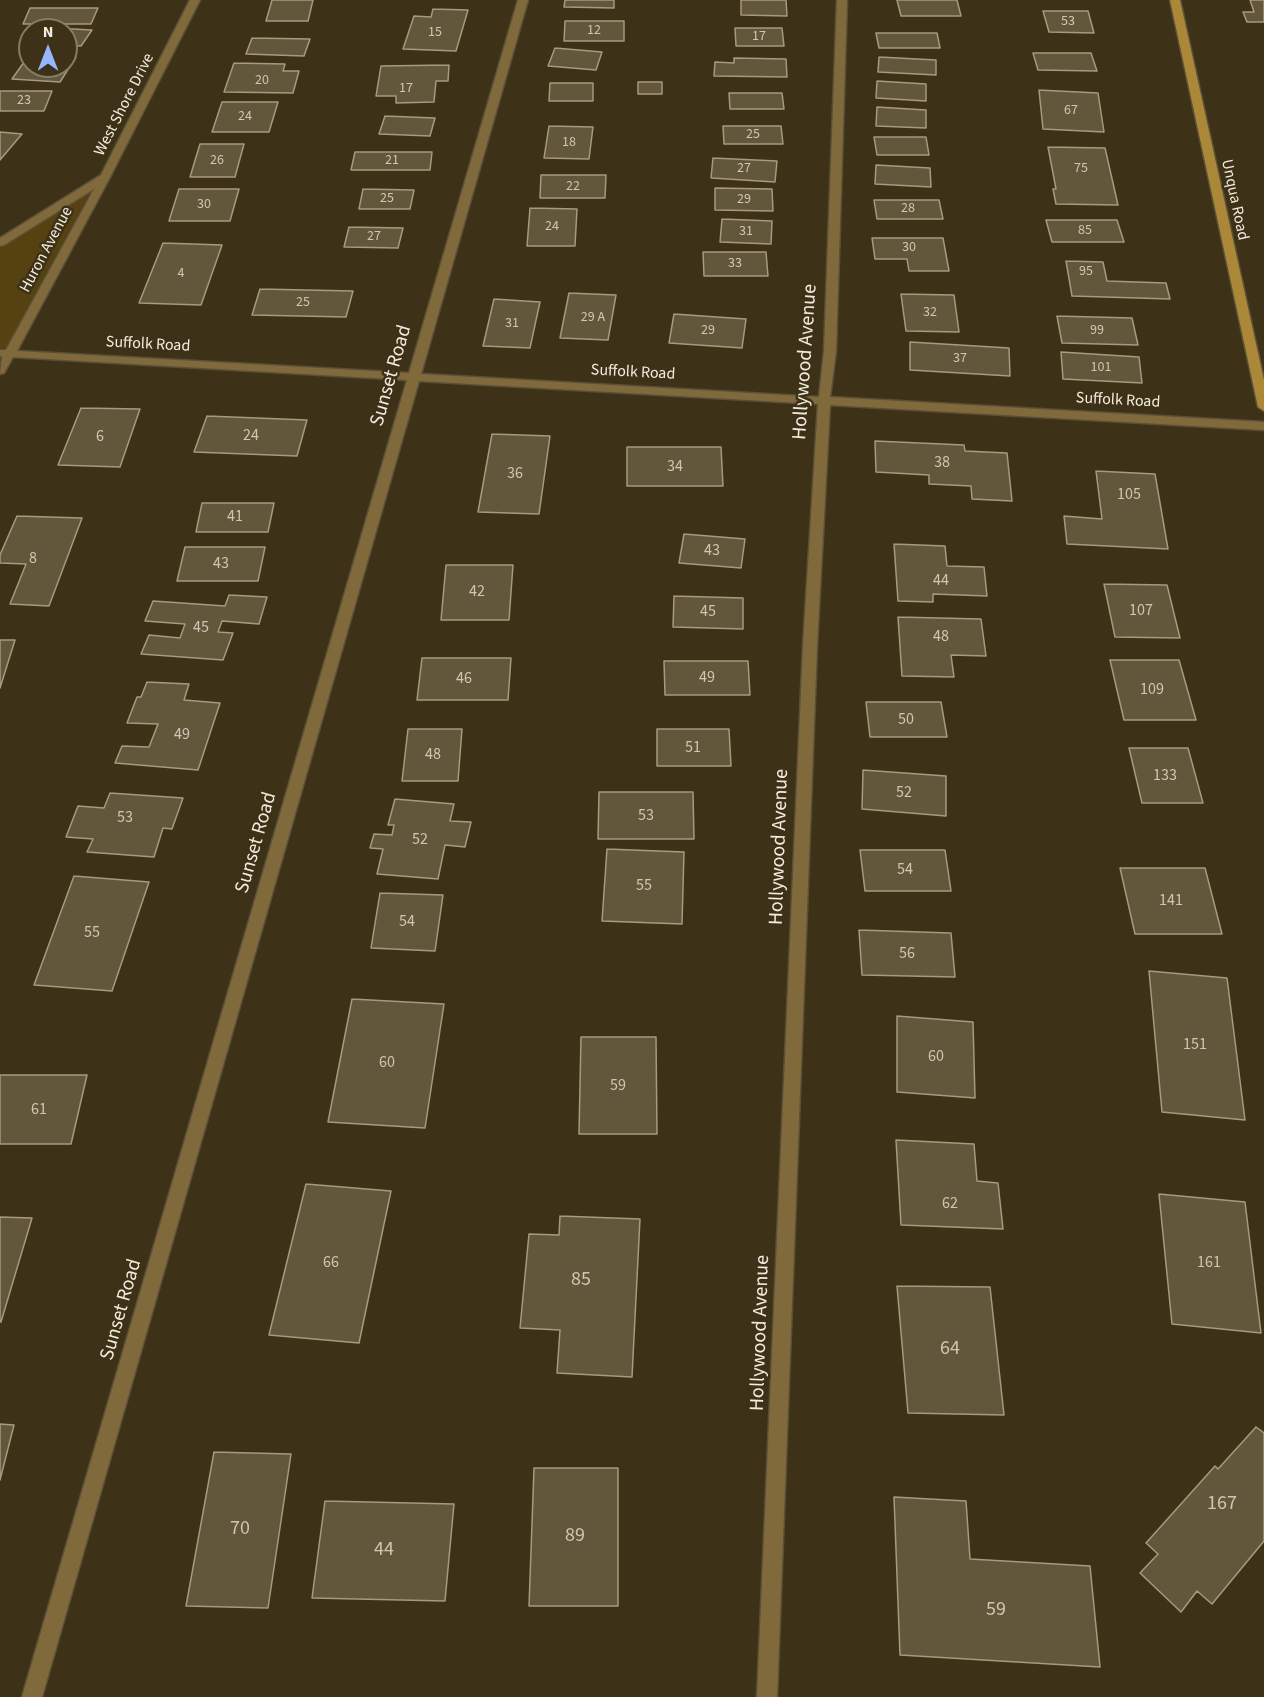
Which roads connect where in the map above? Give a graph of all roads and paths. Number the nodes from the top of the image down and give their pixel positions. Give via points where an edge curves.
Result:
1 (195, 0) edge
2 (523, 0) edge
3 (842, 0) edge
4 (1175, 0) edge
5 (105, 177) junction
6 (0, 243) edge
7 (5, 353) edge
8 (0, 371) edge
9 (414, 377) junction
10 (824, 401) junction
11 (1264, 406) edge
12 (1264, 426) edge
13 (32, 1697) edge
14 (767, 1697) edge

1 - 5 street, West Shore Drive
2 - 9 street, Sunset Road
3 - 10 street, Hollywood Avenue via 830,351
4 - 11 street, Unqua Road
5 - 6 street, West Shore Drive
5 - 7 street, Huron Avenue
7 - 8 street, Huron Avenue
7 - 9 street, Suffolk Road
9 - 10 street, Suffolk Road
9 - 13 street, Sunset Road
10 - 12 street, Suffolk Road
10 - 14 street, Hollywood Avenue via 810,646

